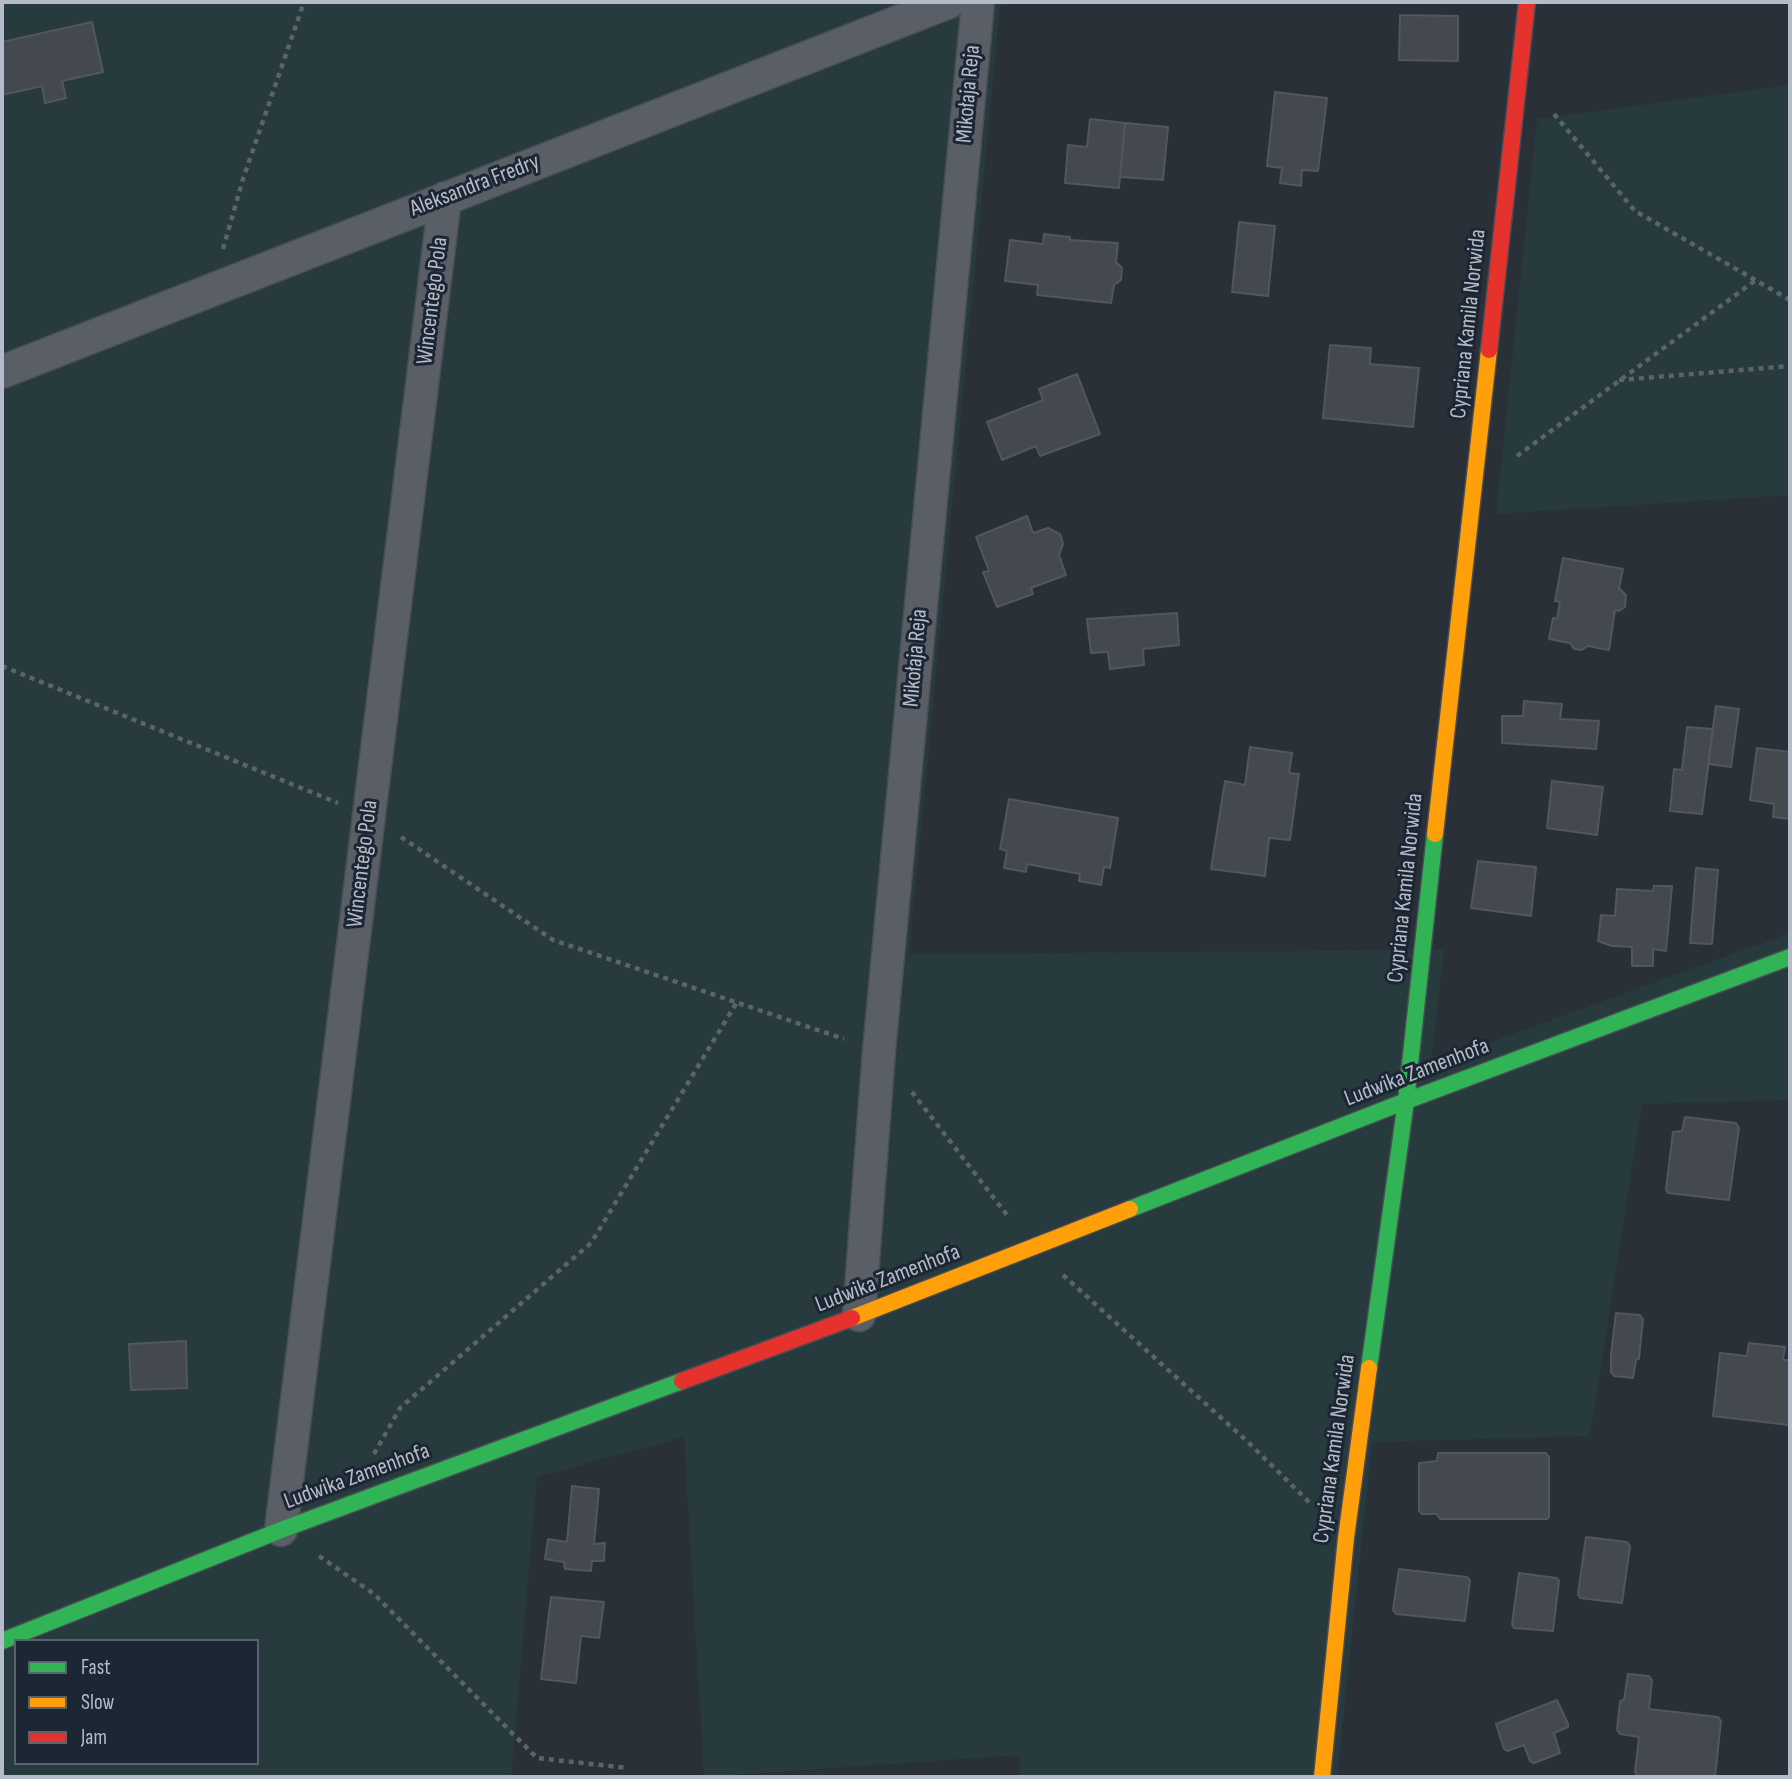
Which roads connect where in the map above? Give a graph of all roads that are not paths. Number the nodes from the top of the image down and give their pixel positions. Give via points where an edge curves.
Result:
1 (949, 2) edge
2 (978, 2) edge
3 (1527, 2) edge
4 (446, 198) junction
5 (2, 372) edge
6 (1790, 957) edge
7 (1406, 1101) junction
8 (859, 1315) junction
9 (281, 1530) junction
10 (2, 1641) edge
11 (1322, 1777) edge

1 - 4 street, Aleksandra Fredry
2 - 8 street, Mikołaja Reja
3 - 7 street, Cypriana Kamila Norwida
4 - 5 street, Aleksandra Fredry
4 - 9 street, Wincentego Pola
6 - 7 street, Ludwika Zamenhofa
7 - 8 street, Ludwika Zamenhofa
7 - 11 street, Cypriana Kamila Norwida via 1346,1538
8 - 9 street, Ludwika Zamenhofa
9 - 10 street, Ludwika Zamenhofa

